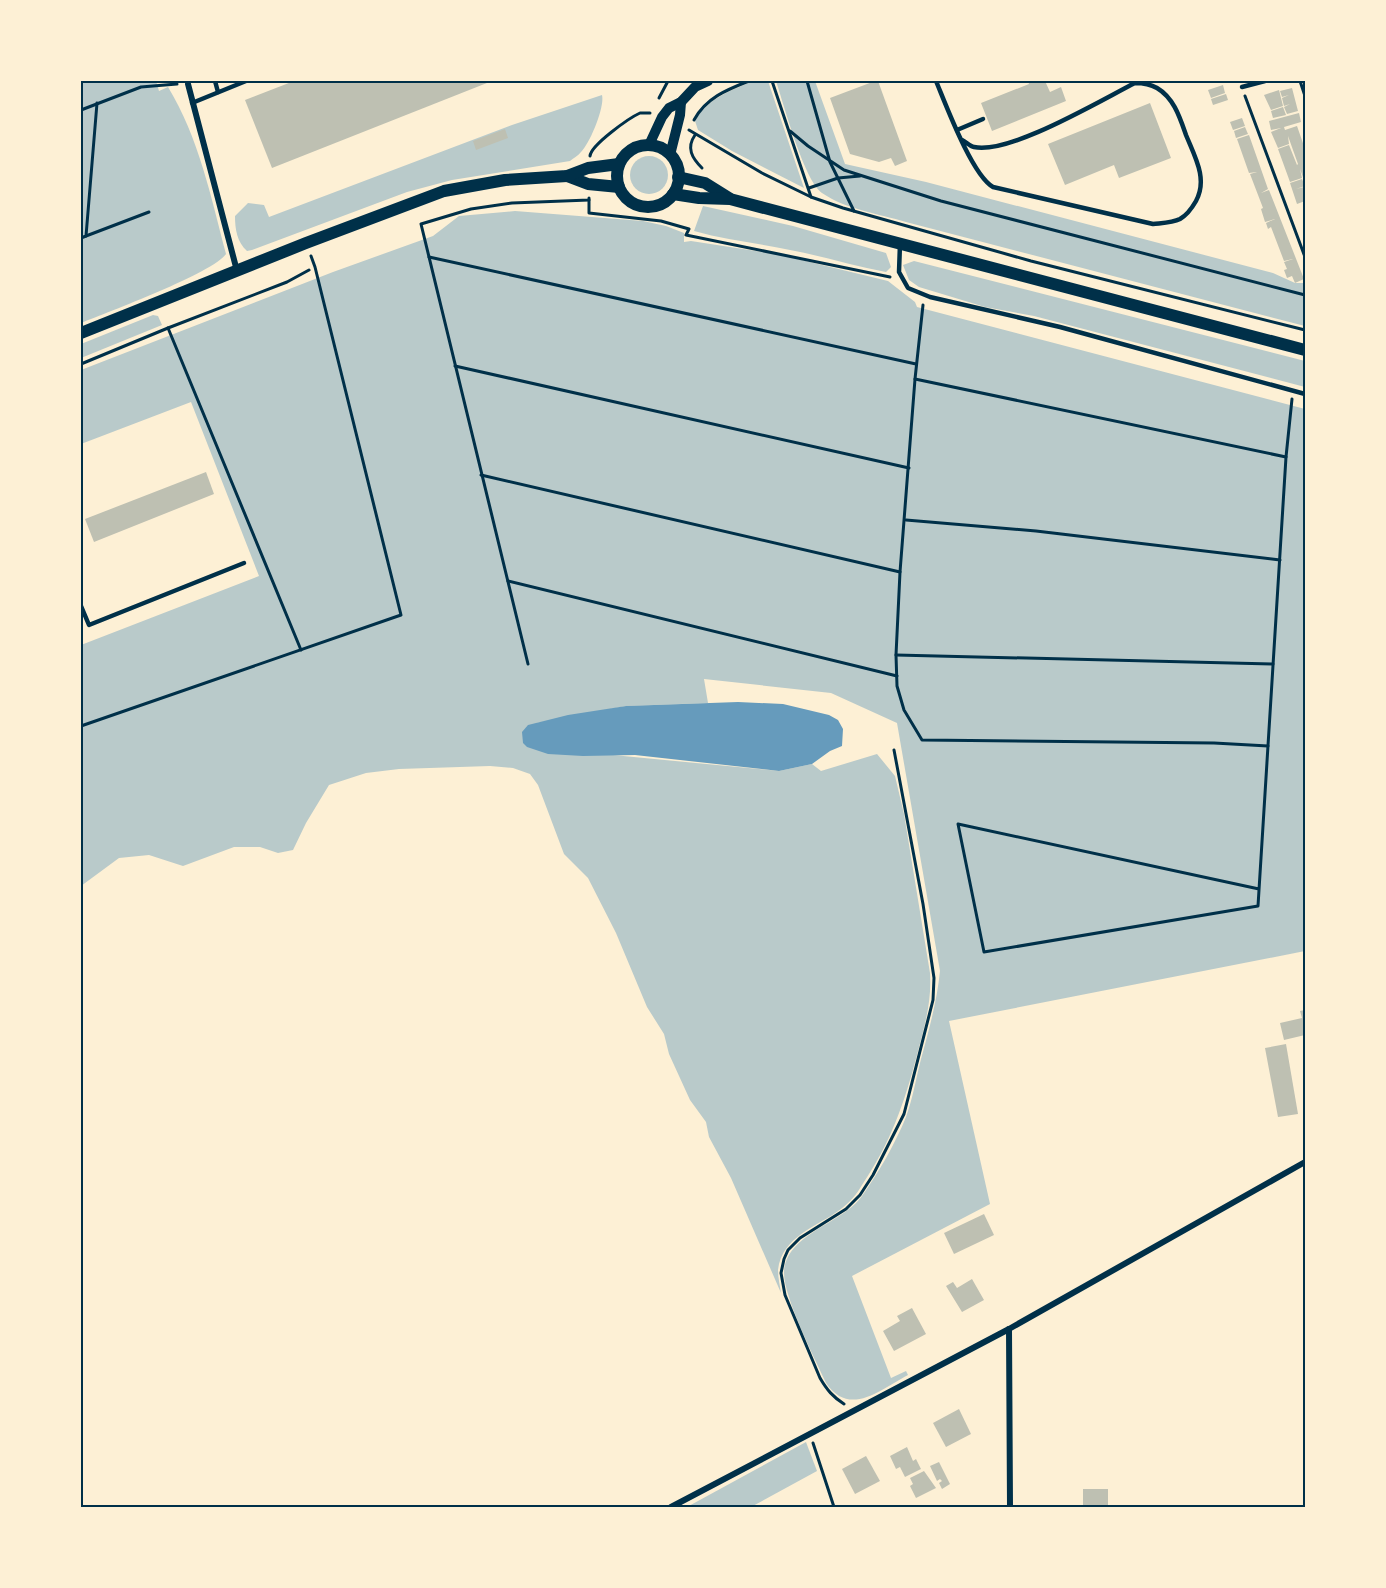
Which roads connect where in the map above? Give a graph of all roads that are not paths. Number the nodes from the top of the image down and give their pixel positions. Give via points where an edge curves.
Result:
1 (215, 81) edge
2 (246, 81) edge
3 (708, 81) edge
4 (936, 81) edge
5 (1265, 81) edge
6 (188, 84) road end
7 (1242, 87) road end
8 (218, 92) junction
9 (192, 102) junction
10 (681, 102) junction
11 (983, 120) dead end
12 (957, 130) junction
13 (962, 140) junction
14 (649, 146) junction
15 (670, 155) junction
16 (619, 164) junction
17 (567, 176) junction
18 (678, 177) junction
19 (619, 187) junction
20 (673, 194) junction
21 (730, 199) junction
22 (900, 244) junction
23 (237, 271) junction
24 (81, 333) edge
25 (1305, 350) edge
26 (1305, 394) edge
27 (243, 563) dead end
28 (81, 606) edge
29 (1305, 1162) edge
30 (1009, 1329) junction
31 (671, 1507) edge
32 (1010, 1507) edge

1 - 8 lane
2 - 8 lane
3 - 10 street via 695,87
4 - 12 lane
5 - 7 lane
6 - 9 street
8 - 9 lane
9 - 23 street
10 - 14 street via 669,108
10 - 15 street
11 - 12 lane
12 - 13 lane
13 - 13 lane via 978,172 993,187 1153,224 1187,214 1201,187 1202,177 1176,108 1157,88 1145,83 1135,83 1045,130 996,148 974,147
14 - 15 main road
14 - 16 main road via 631,150
15 - 18 main road
16 - 17 main road via 588,168
16 - 19 main road
17 - 19 main road via 588,184
17 - 23 main road via 505,180 444,190
18 - 20 main road
18 - 21 main road via 705,183
19 - 20 main road via 639,206 658,205
20 - 21 main road
21 - 22 main road
22 - 25 main road
22 - 26 lane via 899,272 908,288 924,295 1060,327
23 - 24 main road
27 - 28 lane via 89,625
29 - 30 street
30 - 31 street
30 - 32 street

